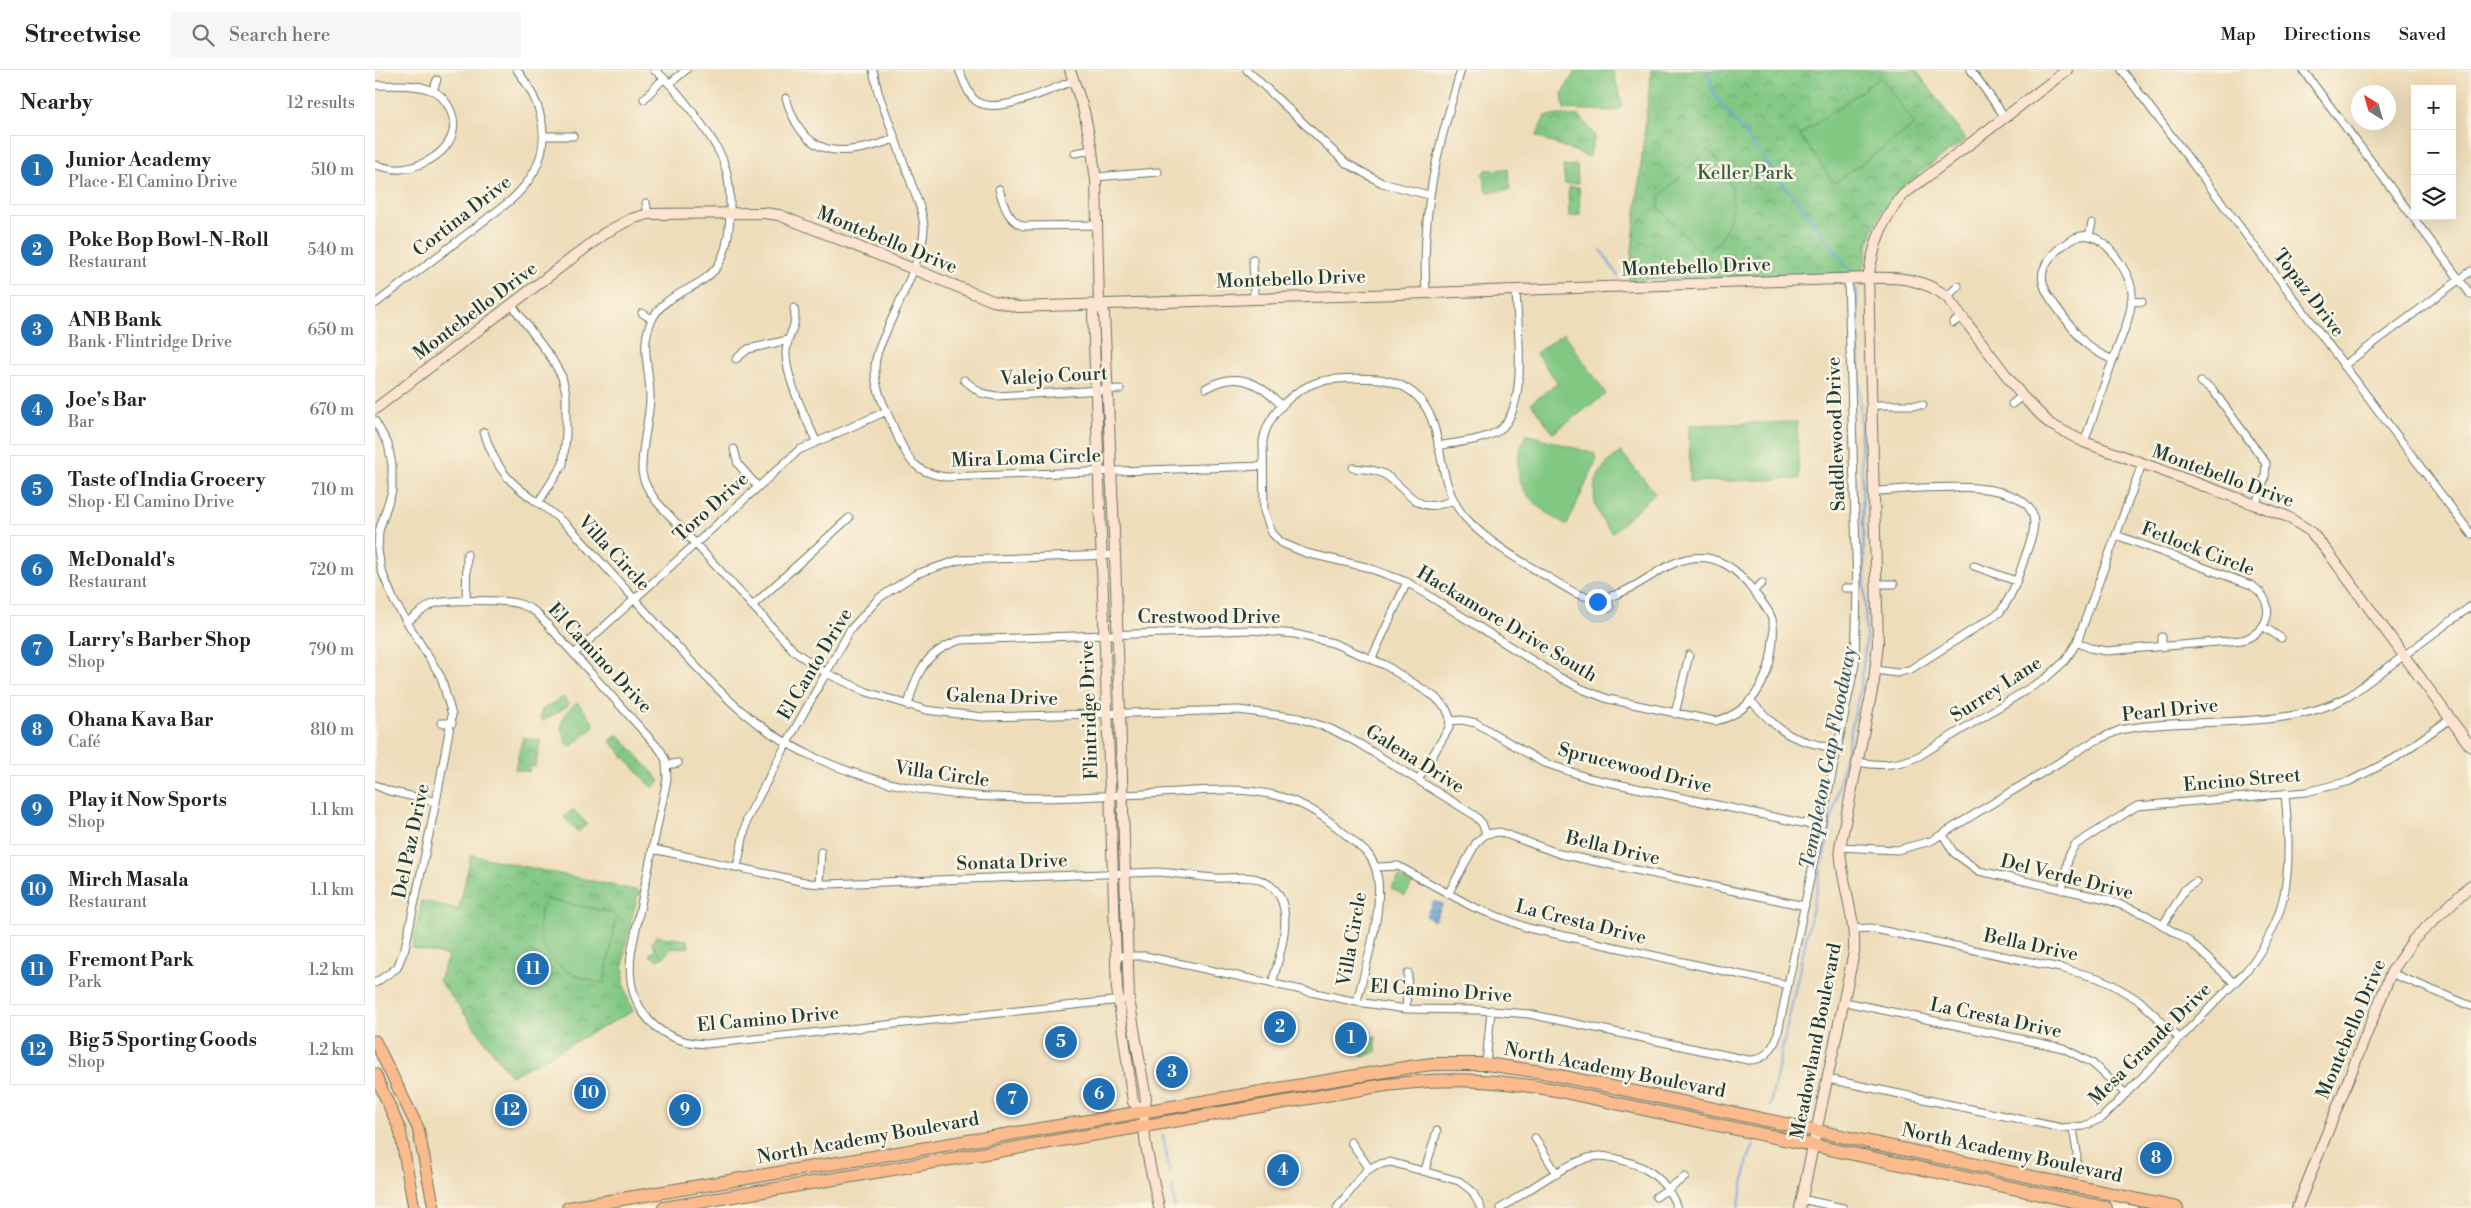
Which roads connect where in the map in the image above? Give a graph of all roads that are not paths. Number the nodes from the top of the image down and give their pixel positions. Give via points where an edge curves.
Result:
1 (517, 70) edge
2 (654, 70) edge
3 (686, 70) edge
4 (873, 70) edge
5 (959, 70) edge
6 (1070, 70) edge
7 (1247, 70) edge
8 (1461, 70) edge
9 (1971, 70) edge
10 (2067, 70) edge
11 (2122, 70) edge
12 (2303, 70) edge
13 (437, 80) dead end
14 (666, 81) junction
15 (1073, 81) junction
16 (375, 85) edge
17 (433, 90) junction
18 (786, 98) dead end
19 (645, 99) dead end
20 (2005, 117) junction
21 (543, 136) junction
22 (573, 136) dead end
23 (895, 139) junction
24 (1092, 150) junction
25 (1075, 153) dead end
26 (375, 165) edge
27 (1158, 172) dead end
28 (1095, 177) junction
29 (999, 189) dead end
30 (1429, 195) junction
31 (646, 202) dead end
32 (729, 213) junction
33 (648, 214) junction
34 (2092, 223) dead end
35 (1097, 225) junction
36 (2089, 235) junction
37 (1253, 259) dead end
38 (912, 269) junction
39 (2471, 271) edge
40 (1868, 278) junction
41 (1848, 279) junction
42 (2459, 280) junction
43 (1958, 286) dead end
44 (1516, 290) junction
45 (1426, 293) junction
46 (2471, 295) edge
47 (1255, 297) junction
48 (1947, 297) junction
49 (376, 300) edge
50 (2131, 301) junction
51 (2142, 302) dead end
52 (1099, 304) junction
53 (511, 305) junction
54 (794, 308) dead end
55 (642, 313) dead end
56 (1963, 316) junction
57 (652, 319) junction
58 (1953, 323) dead end
59 (788, 340) junction
60 (736, 359) dead end
61 (2113, 360) junction
62 (2343, 366) junction
63 (964, 380) dead end
64 (1412, 380) dead end
65 (2201, 382) dead end
66 (1207, 388) dead end
67 (1408, 388) junction
68 (1120, 389) dead end
69 (1108, 391) junction
70 (1097, 392) junction
71 (2022, 396) junction
72 (2012, 404) dead end
73 (1872, 405) junction
74 (1923, 405) dead end
75 (1282, 406) junction
76 (375, 409) edge
77 (887, 411) junction
78 (375, 421) edge
79 (484, 432) dead end
80 (816, 441) junction
81 (2084, 442) junction
82 (1438, 446) junction
83 (734, 449) dead end
84 (2142, 464) junction
85 (1263, 466) junction
86 (1353, 468) dead end
87 (1099, 472) junction
88 (1112, 472) junction
89 (758, 487) junction
90 (1875, 491) junction
91 (1453, 500) junction
92 (538, 503) junction
93 (2256, 504) junction
94 (849, 518) dead end
95 (2471, 534) edge
96 (2116, 535) junction
97 (1276, 539) junction
98 (695, 544) junction
99 (1271, 545) dead end
100 (467, 554) dead end
101 (1102, 554) junction
102 (1115, 555) junction
103 (1974, 566) dead end
104 (2016, 581) junction
105 (1407, 582) junction
106 (1762, 583) dead end
107 (1878, 584) junction
108 (1894, 584) dead end
109 (1845, 588) dead end
110 (1857, 588) junction
111 (1753, 591) junction
112 (1607, 597) junction
113 (634, 599) junction
114 (466, 601) junction
115 (752, 606) junction
116 (1610, 608) dead end
117 (2470, 611) edge
118 (407, 622) junction
119 (2264, 627) junction
120 (1117, 634) junction
121 (1104, 635) junction
122 (2162, 637) dead end
123 (2281, 638) dead end
124 (2077, 642) junction
125 (2162, 647) junction
126 (575, 653) junction
127 (1689, 655) dead end
128 (2405, 656) junction
129 (1372, 658) junction
130 (1876, 670) junction
131 (826, 673) junction
132 (1750, 700) junction
133 (908, 706) junction
134 (1107, 714) junction
135 (1120, 714) junction
136 (1675, 714) junction
137 (2450, 719) junction
138 (1450, 721) junction
139 (441, 723) dead end
140 (452, 723) junction
141 (787, 743) junction
142 (2470, 745) edge
143 (1838, 749) junction
144 (1857, 762) junction
145 (678, 763) dead end
146 (666, 765) junction
147 (1418, 780) junction
148 (375, 785) edge
149 (1109, 794) junction
150 (2285, 794) junction
151 (1123, 795) junction
152 (436, 802) junction
153 (1821, 827) junction
154 (1487, 834) junction
155 (1943, 835) junction
156 (1840, 847) junction
157 (653, 849) junction
158 (821, 852) dead end
159 (737, 867) junction
160 (1377, 867) junction
161 (1126, 874) junction
162 (1113, 875) junction
163 (2196, 882) dead end
164 (819, 884) junction
165 (2471, 885) edge
166 (2062, 890) junction
167 (1448, 894) junction
168 (1805, 906) junction
169 (2163, 924) junction
170 (1855, 929) junction
171 (1116, 956) junction
172 (1128, 956) junction
173 (1408, 973) dead end
174 (2391, 973) junction
175 (375, 983) edge
176 (1273, 984) junction
177 (2234, 984) junction
178 (1788, 985) junction
179 (1129, 999) junction
180 (1118, 1001) junction
181 (1357, 1002) junction
182 (1845, 1002) junction
183 (2471, 1006) edge
184 (1406, 1009) junction
185 (1491, 1010) junction
186 (2180, 1039) junction
187 (375, 1041) edge
188 (1136, 1041) junction
189 (1124, 1043) junction
190 (1764, 1056) joint
191 (1486, 1064) junction
192 (375, 1074) edge
193 (1828, 1079) junction
194 (378, 1087) edge
195 (2126, 1094) junction
196 (1143, 1112) junction
197 (1144, 1126) junction
198 (2073, 1128) junction
199 (1817, 1130) junction
200 (1437, 1131) dead end
201 (1535, 1138) dead end
202 (1351, 1142) dead end
203 (1813, 1145) junction
204 (1369, 1168) junction
205 (1425, 1170) junction
206 (2076, 1173) dead end
207 (1557, 1174) junction
208 (1685, 1177) dead end
209 (1668, 1189) junction
210 (1656, 1197) dead end
211 (1801, 1204) edge
212 (414, 1208) edge
213 (434, 1208) edge
214 (568, 1208) edge
215 (664, 1208) edge
216 (1159, 1208) edge
217 (1337, 1208) edge
218 (1481, 1208) edge
219 (1501, 1208) edge
220 (1677, 1208) edge
221 (1843, 1208) edge
222 (2106, 1208) edge
223 (2177, 1208) edge
224 (2297, 1208) edge

1 - 21 street, Cortina Drive via 536,99 543,120
2 - 14 street, Galena Drive
3 - 14 street
4 - 23 street, Mira Loma Circle
5 - 15 street via 971,96 988,106 1003,106
6 - 15 street, Flintridge Drive
7 - 30 street via 1345,163 1382,183
8 - 30 street via 1439,142
9 - 20 street
10 - 20 street, Meadowland Boulevard
11 - 62 street, Topaz Drive
12 - 42 street
13 - 17 street
14 - 19 street
14 - 32 street, Galena Drive via 721,156 728,183
15 - 24 street, Flintridge Drive via 1084,111
16 - 17 street
17 - 26 street via 443,98 453,115 454,130 448,145 417,166 391,169
18 - 23 street via 799,129 829,149 855,152
20 - 40 street, Meadowland Boulevard via 1915,184 1895,204 1874,243
21 - 22 street
21 - 49 street, Cortina Drive via 536,169 521,191
23 - 38 street, Mira Loma Circle via 924,224 923,239
24 - 25 street
24 - 28 street, Flintridge Drive
27 - 28 street
28 - 35 street, Flintridge Drive
29 - 35 street via 1006,212 1023,226
30 - 45 street
31 - 33 street
32 - 33 street, Montebello Drive
32 - 38 street, Montebello Drive via 779,215
32 - 57 street, Galena Drive via 725,250 715,269 700,282 666,301
33 - 53 street, Montebello Drive via 631,218 605,234
34 - 36 street
35 - 52 street, Flintridge Drive
36 - 50 street via 2102,241 2122,266 2131,286
36 - 61 street via 2076,237 2052,254 2043,267 2042,282 2048,296 2083,342
37 - 47 street
38 - 52 street, Montebello Drive via 1009,306
38 - 77 street, Mira Loma Circle via 876,359 876,380
39 - 42 street
40 - 41 street, Montebello Drive
40 - 48 street, Montebello Drive via 1921,282
40 - 73 street, Meadowland Boulevard
41 - 44 street, Montebello Drive
41 - 110 street, Saddlewood Drive
42 - 46 street
42 - 62 street
43 - 48 street
44 - 45 street, Montebello Drive
44 - 82 street via 1519,375 1510,416 1505,424 1490,434
45 - 47 street, Montebello Drive
47 - 52 street, Montebello Drive
48 - 56 street, Montebello Drive
50 - 51 street
50 - 61 street via 2128,320
52 - 69 street, Flintridge Drive via 1104,312
52 - 70 street, Flintridge Drive via 1093,312
53 - 76 street, Montebello Drive
53 - 92 street via 558,369 566,393 563,464
54 - 59 street via 796,320
55 - 57 street
56 - 58 street
56 - 71 street, Montebello Drive
57 - 98 street, Galena Drive via 645,340 650,398 642,472 651,495
59 - 60 street via 748,349
59 - 80 street via 786,354 794,388
61 - 81 street
62 - 95 street, Topaz Drive
63 - 70 street, Valejo Court via 981,393 996,396
64 - 67 street
65 - 93 street via 2212,389 2264,459 2265,477
66 - 75 street via 1216,382 1248,381 1263,387
67 - 75 street via 1380,379 1320,382 1302,390
67 - 82 street via 1430,413
68 - 69 street, Valejo Court
69 - 70 street, Valejo Court
69 - 88 street, Flintridge Drive
70 - 87 street, Flintridge Drive
71 - 72 street
71 - 81 street, Montebello Drive via 2050,424
73 - 74 street
73 - 90 street, Meadowland Boulevard
75 - 85 street via 1264,434
77 - 80 street, Toro Drive
77 - 87 street, Mira Loma Circle via 909,460 936,476
78 - 118 street, Del Paz Drive via 388,444 393,473 392,491 379,531 379,560 387,588
79 - 92 street, Villa Circle via 503,475
80 - 89 street, Toro Drive via 799,450
81 - 84 street, Montebello Drive
82 - 91 street
83 - 89 street via 738,464
84 - 93 street, Montebello Drive
84 - 96 street, Surrey Lane
85 - 88 street, Mira Loma Circle
85 - 97 street via 1264,511
86 - 91 street via 1382,473 1408,497 1422,504 1437,506
87 - 88 street, Mira Loma Circle
87 - 101 street, Flintridge Drive
88 - 102 street, Flintridge Drive
89 - 98 street, Toro Drive
90 - 104 street via 1977,488 2005,492 2021,499 2031,511 2034,525
90 - 107 street, Meadowland Boulevard
91 - 112 street via 1476,529 1528,564 1575,593 1591,598
92 - 113 street, Villa Circle via 565,523
93 - 128 street, Montebello Drive via 2295,521 2316,537
94 - 115 street
96 - 119 street, Fetlock Circle via 2251,585 2265,600 2267,614
96 - 124 street, Surrey Lane
97 - 99 street
97 - 105 street, Hackamore Drive South via 1295,550
98 - 113 street, Toro Drive
98 - 115 street, Galena Drive
100 - 114 street
101 - 102 street, El Canto Drive
101 - 121 street, Flintridge Drive
101 - 131 street, El Canto Drive via 972,558 944,563 916,574 869,607 850,630
102 - 120 street, Flintridge Drive
103 - 104 street
104 - 130 street via 2009,600 1994,618 1904,672
105 - 129 street
105 - 136 street, Hackamore Drive South via 1570,683 1608,699
106 - 111 street
107 - 108 street
107 - 130 street, Meadowland Boulevard
109 - 110 street
110 - 143 street, Saddlewood Drive via 1855,664
111 - 112 street, Hackamore Drive South via 1739,573 1726,564 1691,557 1678,560 1630,589
111 - 132 street, Hackamore Drive South via 1770,613 1774,637 1768,674
112 - 116 street
113 - 126 street, Toro Drive
113 - 141 street, Villa Circle via 735,707
114 - 118 street, El Camino Drive via 435,604
114 - 126 street, El Camino Drive via 527,606 537,612
115 - 131 street, Galena Drive via 795,652
117 - 128 street, Pearl Drive
118 - 140 street, Del Paz Drive via 445,687
119 - 123 street
119 - 125 street via 2256,635 2242,640
120 - 121 street, Crestwood Drive
120 - 129 street, Crestwood Drive via 1274,631 1333,643
120 - 135 street, Flintridge Drive
121 - 133 street, Crestwood Drive via 972,638 950,644 923,664
121 - 134 street, Flintridge Drive
122 - 125 street
124 - 125 street via 2106,651
124 - 144 street, Surrey Lane via 2066,660 2047,678 1919,756 1897,765
126 - 146 street, El Camino Drive via 655,743
127 - 136 street
128 - 137 street, Montebello Drive
128 - 155 street, Pearl Drive via 2349,696 2316,711 2296,716 2128,729 2112,733
129 - 138 street, Crestwood Drive via 1441,701
130 - 144 street, Meadowland Boulevard
131 - 133 street, Galena Drive
131 - 141 street, El Canto Drive
132 - 136 street, Hackamore Drive South via 1731,716 1715,721
132 - 143 street via 1790,737
133 - 134 street, Galena Drive via 983,717
134 - 135 street, Galena Drive
134 - 149 street, Flintridge Drive
135 - 147 street, Galena Drive via 1239,710 1299,718 1343,734
135 - 151 street, Flintridge Drive
137 - 142 street, Montebello Drive
137 - 150 street, Encino Street via 2366,774 2321,789
138 - 147 street via 1445,738
138 - 153 street, Sprucewood Drive via 1475,723 1542,762 1589,778
139 - 140 street
140 - 152 street, Del Paz Drive
141 - 149 street, Villa Circle via 842,769 880,782 948,795 1004,798
141 - 159 street, El Canto Drive via 747,819
143 - 153 street, Saddlewood Drive
144 - 156 street, Meadowland Boulevard
145 - 146 street
146 - 157 street, El Camino Drive via 667,779
147 - 154 street, Galena Drive via 1474,816
148 - 152 street
149 - 151 street, Villa Circle
149 - 162 street, Flintridge Drive
150 - 166 street, Encino Street via 2137,806 2075,845 2069,855
150 - 177 street, Mesa Grande Drive via 2290,856 2282,906 2263,948
151 - 160 street, Villa Circle via 1241,791 1286,798 1336,824
151 - 161 street, Flintridge Drive
152 - 175 street, Del Paz Drive via 400,962 392,973
153 - 168 street, Saddlewood Drive
154 - 167 street via 1475,843
154 - 168 street, Bella Drive via 1505,833 1560,854
155 - 156 street, Pearl Drive via 1897,850
155 - 166 street, Del Verde Drive via 1954,853 1979,871
156 - 170 street, Meadowland Boulevard via 1841,867
157 - 159 street, Sonata Drive
157 - 180 street, El Camino Drive via 632,948 629,978 634,998 644,1014 661,1031 678,1039 705,1044
158 - 164 street
159 - 164 street, Sonata Drive
160 - 167 street, La Cresta Drive via 1398,866
160 - 181 street, Villa Circle via 1377,909
161 - 162 street, Sonata Drive
161 - 172 street, Flintridge Drive
161 - 176 street, Sonata Drive via 1172,872 1212,878 1245,877 1264,882 1279,896 1286,915
162 - 164 street, Sonata Drive
162 - 171 street, Flintridge Drive
163 - 169 street via 2185,889
165 - 174 street, Montebello Drive via 2413,940
166 - 169 street, Del Verde Drive via 2118,903
167 - 178 street, La Cresta Drive via 1501,918 1556,935
168 - 178 street, Saddlewood Drive
169 - 177 street, Del Verde Drive via 2190,942
170 - 182 street, Meadowland Boulevard
170 - 186 street, Bella Drive via 1871,928 2099,978 2140,1001
171 - 172 street, El Camino Drive
171 - 180 street, Flintridge Drive
172 - 176 street, El Camino Drive via 1145,956
172 - 179 street, Flintridge Drive
173 - 184 street
174 - 183 street
174 - 224 street, Montebello Drive
176 - 181 street, El Camino Drive
177 - 186 street, Mesa Grande Drive
178 - 190 street, Saddlewood Drive via 1777,1037
179 - 180 street, El Camino Drive
179 - 188 street, Flintridge Drive
180 - 189 street, Flintridge Drive
181 - 184 street, El Camino Drive
182 - 193 street, Meadowland Boulevard
182 - 195 street, La Cresta Drive via 2063,1048 2092,1063
184 - 185 street, El Camino Drive
185 - 190 street, El Camino Drive via 1549,1017 1739,1058 1752,1060
185 - 191 street
186 - 195 street, Mesa Grande Drive
187 - 213 main road via 418,1128
188 - 189 street
188 - 196 street, Flintridge Drive via 1146,1099
189 - 196 street, Flintridge Drive via 1133,1102
191 - 196 highway, North Academy Boulevard via 1410,1067
191 - 199 highway, North Academy Boulevard via 1542,1072
192 - 194 main road
193 - 198 street, Mesa Grande Drive
193 - 199 street, Meadowland Boulevard
194 - 212 main road via 394,1114 403,1142
195 - 198 street, Mesa Grande Drive via 2101,1118
196 - 197 street, Flintridge Drive
196 - 214 highway, North Academy Boulevard
197 - 203 highway, North Academy Boulevard via 1403,1082 1485,1080 1550,1089
197 - 215 highway, North Academy Boulevard
197 - 216 street, Flintridge Drive
198 - 206 street
199 - 203 street, Meadowland Boulevard
199 - 223 highway, North Academy Boulevard
200 - 205 street
201 - 207 street
202 - 204 street
203 - 211 street, Meadowland Boulevard
203 - 222 highway, North Academy Boulevard
204 - 205 street via 1390,1162
204 - 217 street
205 - 218 street via 1464,1183
207 - 209 street via 1585,1159 1611,1157 1646,1169
207 - 219 street
208 - 209 street
209 - 210 street
209 - 220 street
211 - 221 street

